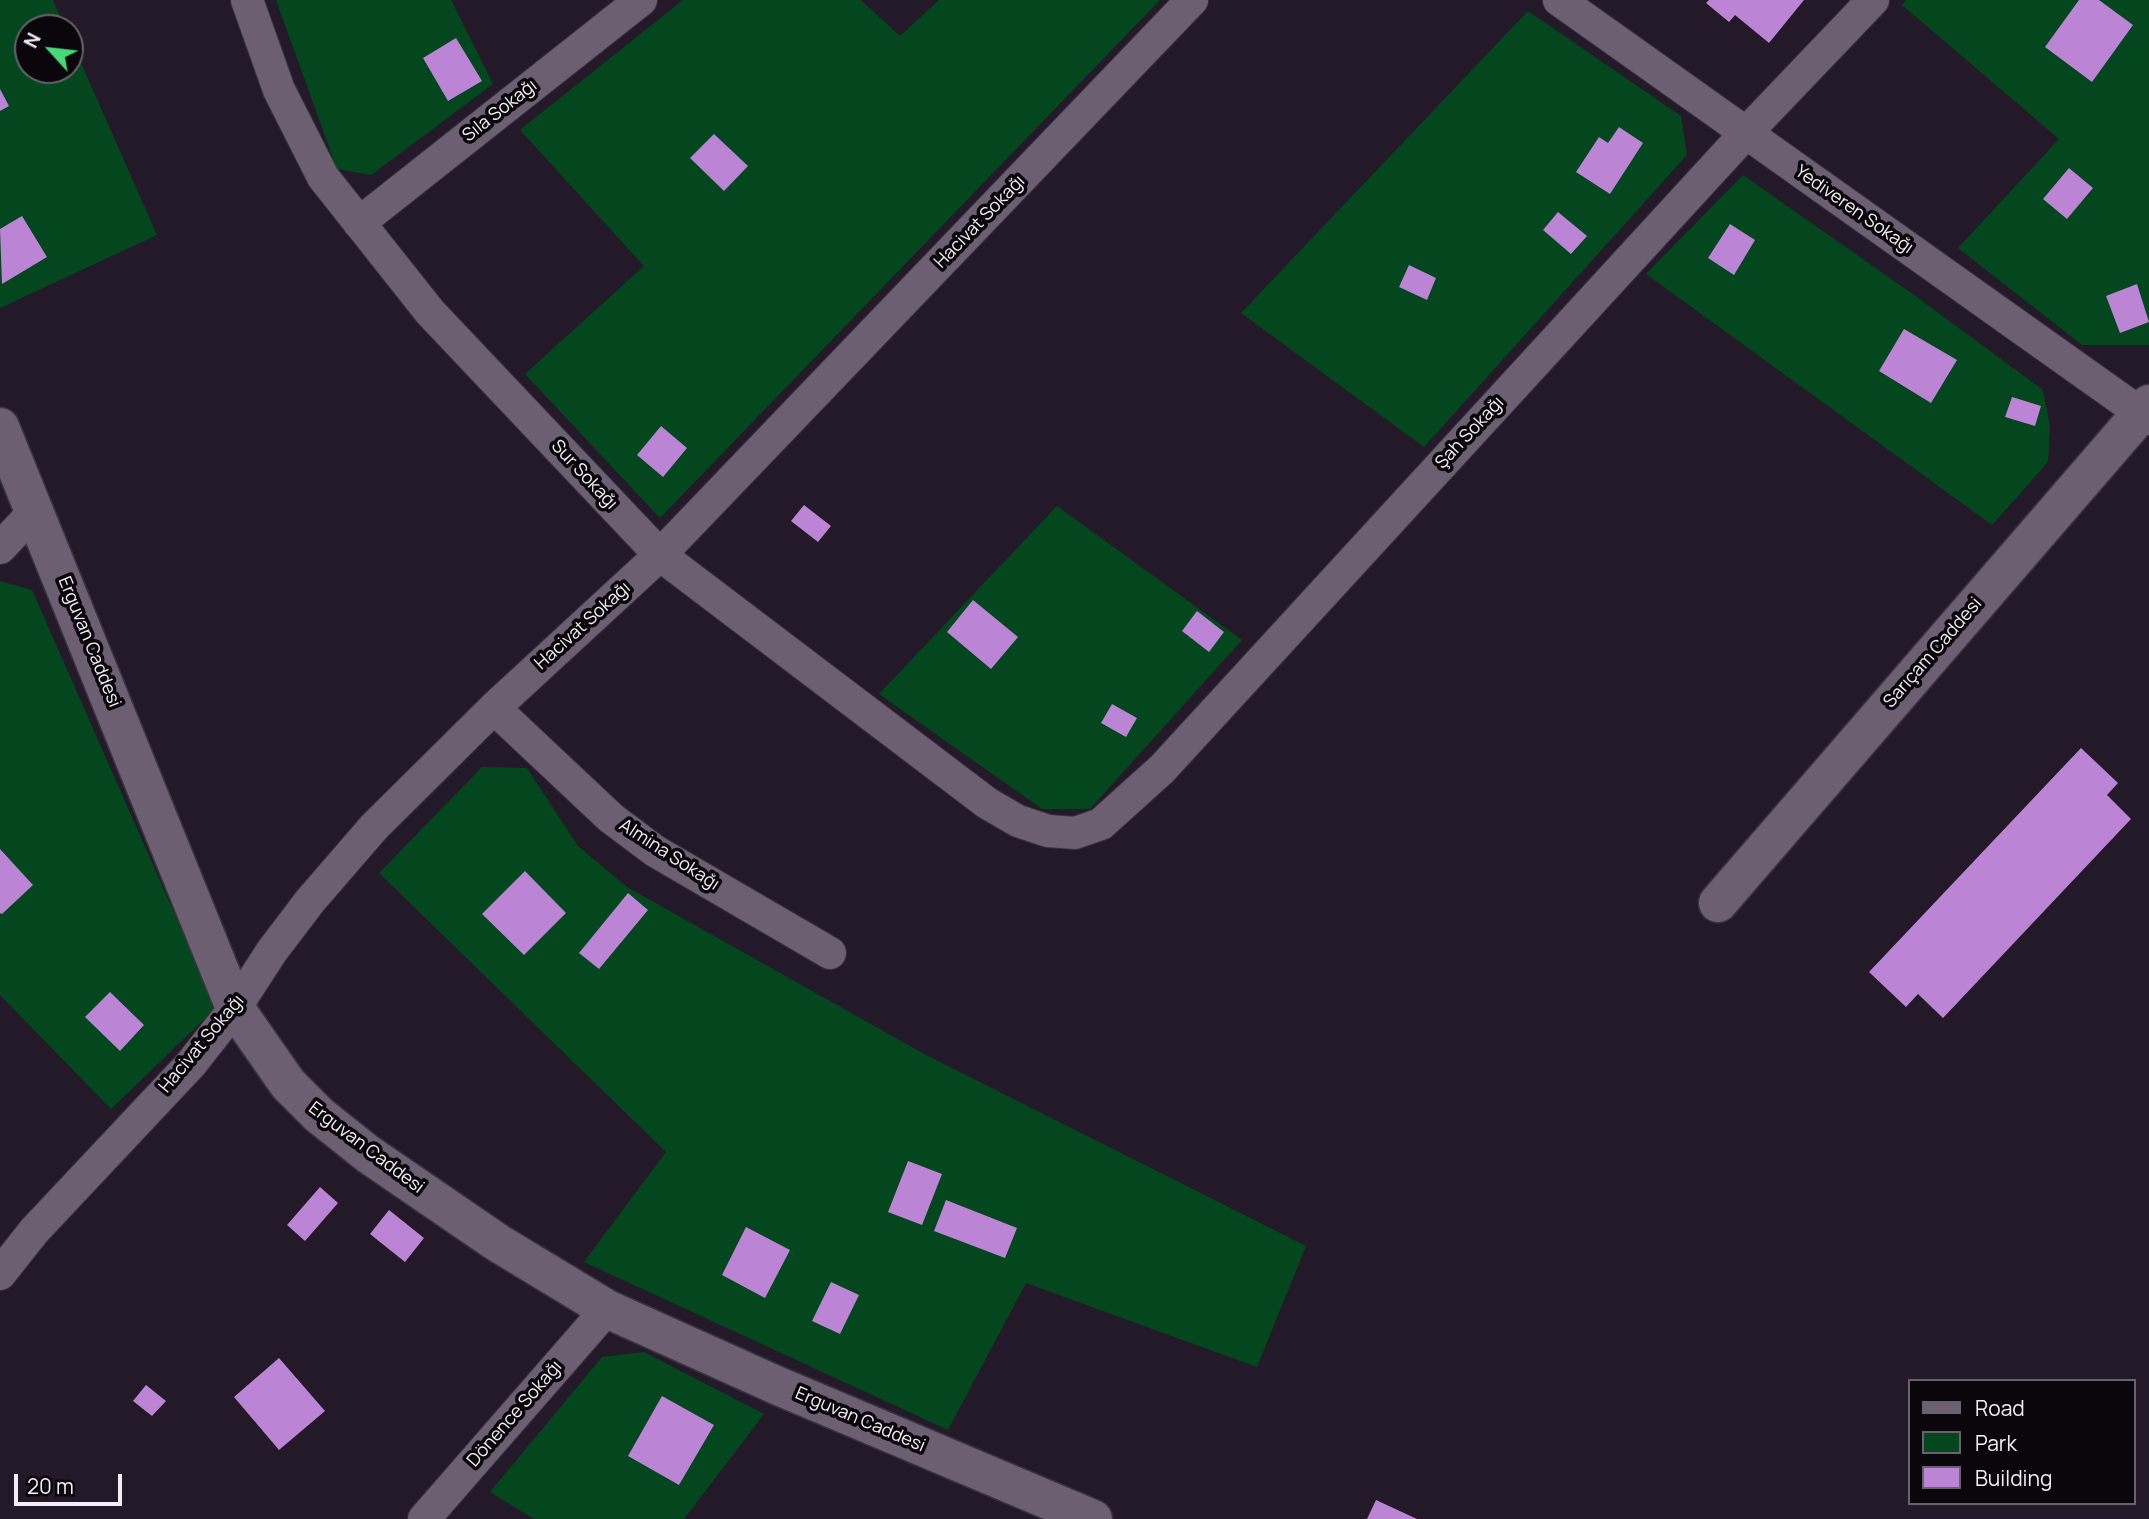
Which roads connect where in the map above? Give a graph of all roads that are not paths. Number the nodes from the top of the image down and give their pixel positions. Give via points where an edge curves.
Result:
1 (247, 0) edge
2 (641, 0) edge
3 (1192, 0) edge
4 (1559, 0) edge
5 (1873, 0) edge
6 (1745, 134) junction
7 (359, 223) junction
8 (2147, 412) edge
9 (0, 427) edge
10 (36, 510) junction
11 (0, 548) edge
12 (660, 555) junction
13 (494, 708) junction
14 (1048, 831) joint
15 (1718, 903) dead end
16 (830, 953) dead end
17 (235, 1008) junction
18 (0, 1274) edge
19 (607, 1308) junction
20 (1056, 1511) edge
21 (424, 1519) edge
22 (1093, 1519) edge

1 - 7 street, Sur Sokağı via 302,140 323,177
2 - 7 street, Sıla Sokağı
3 - 12 street, Hacivat Sokağı
4 - 6 street, Yediveren Sokağı
5 - 6 street, Şah Sokağı
6 - 8 street, Yediveren Sokağı
6 - 14 street, Şah Sokağı via 1162,769 1101,824 1075,833
7 - 12 street, Sur Sokağı via 430,312
8 - 15 street, Sarıçam Caddesi
9 - 10 street, Erguvan Caddesi
10 - 11 street
10 - 17 street, Erguvan Caddesi
12 - 13 street, Hacivat Sokağı
12 - 14 street, Sur Sokağı via 987,803
13 - 16 street, Almina Sokağı via 611,818 655,851
13 - 17 street, Hacivat Sokağı via 374,827 310,901
17 - 18 street, Hacivat Sokağı via 191,1064 79,1181
17 - 19 street, Erguvan Caddesi via 288,1084 319,1115 498,1243
19 - 20 street, Erguvan Caddesi
19 - 21 street, Dönence Sokağı
20 - 22 street, Erguvan Caddesi

